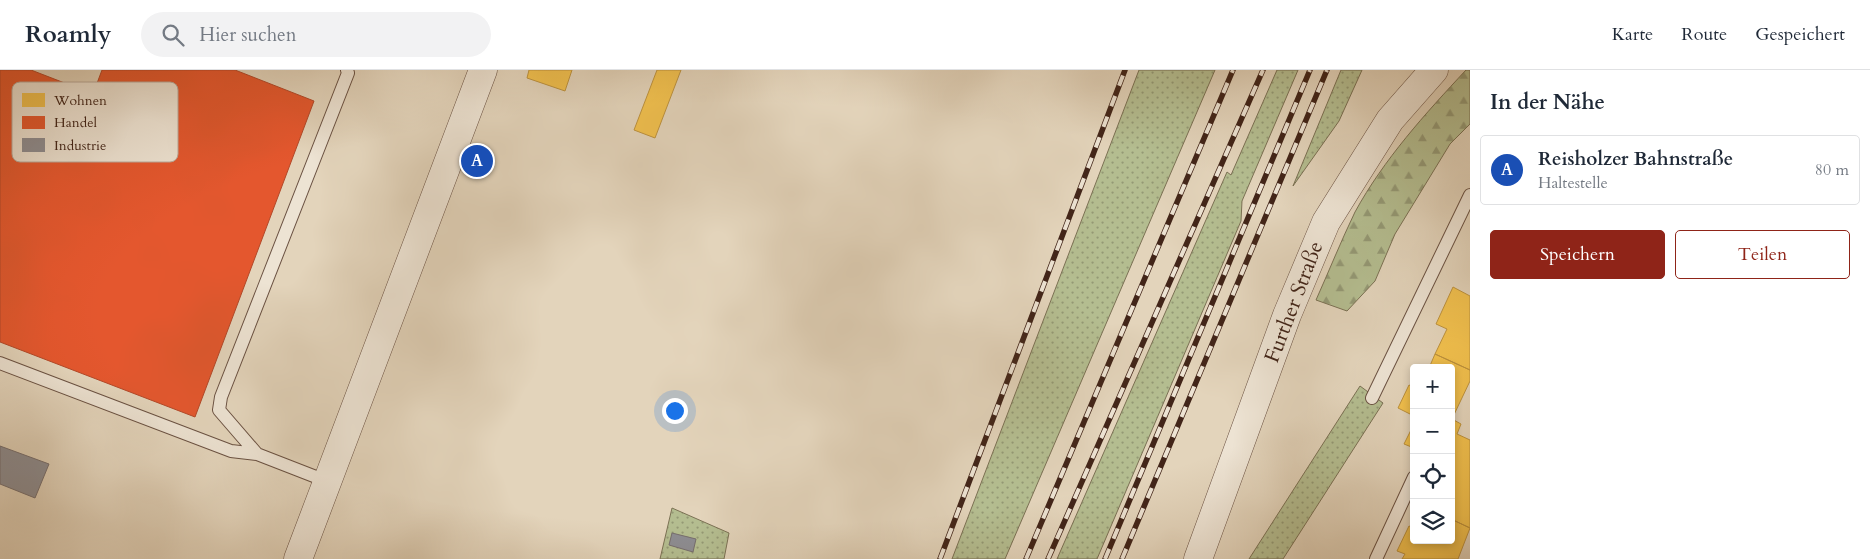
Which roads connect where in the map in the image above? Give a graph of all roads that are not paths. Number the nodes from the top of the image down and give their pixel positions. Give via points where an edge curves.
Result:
1 (347, 70) edge
2 (483, 70) edge
3 (1434, 70) edge
4 (1470, 195) edge
5 (0, 363) edge
6 (1372, 398) dead end
7 (257, 454) junction
8 (329, 482) junction
9 (1410, 486) edge
10 (298, 559) edge
11 (1198, 559) edge
12 (1376, 559) edge

1 - 7 lane via 342,90 221,396 219,410
2 - 8 street
3 - 11 street, Further Straße via 1390,120 1326,222 1288,315
4 - 6 lane
5 - 7 lane via 231,451
7 - 8 lane
8 - 10 street
9 - 12 lane

